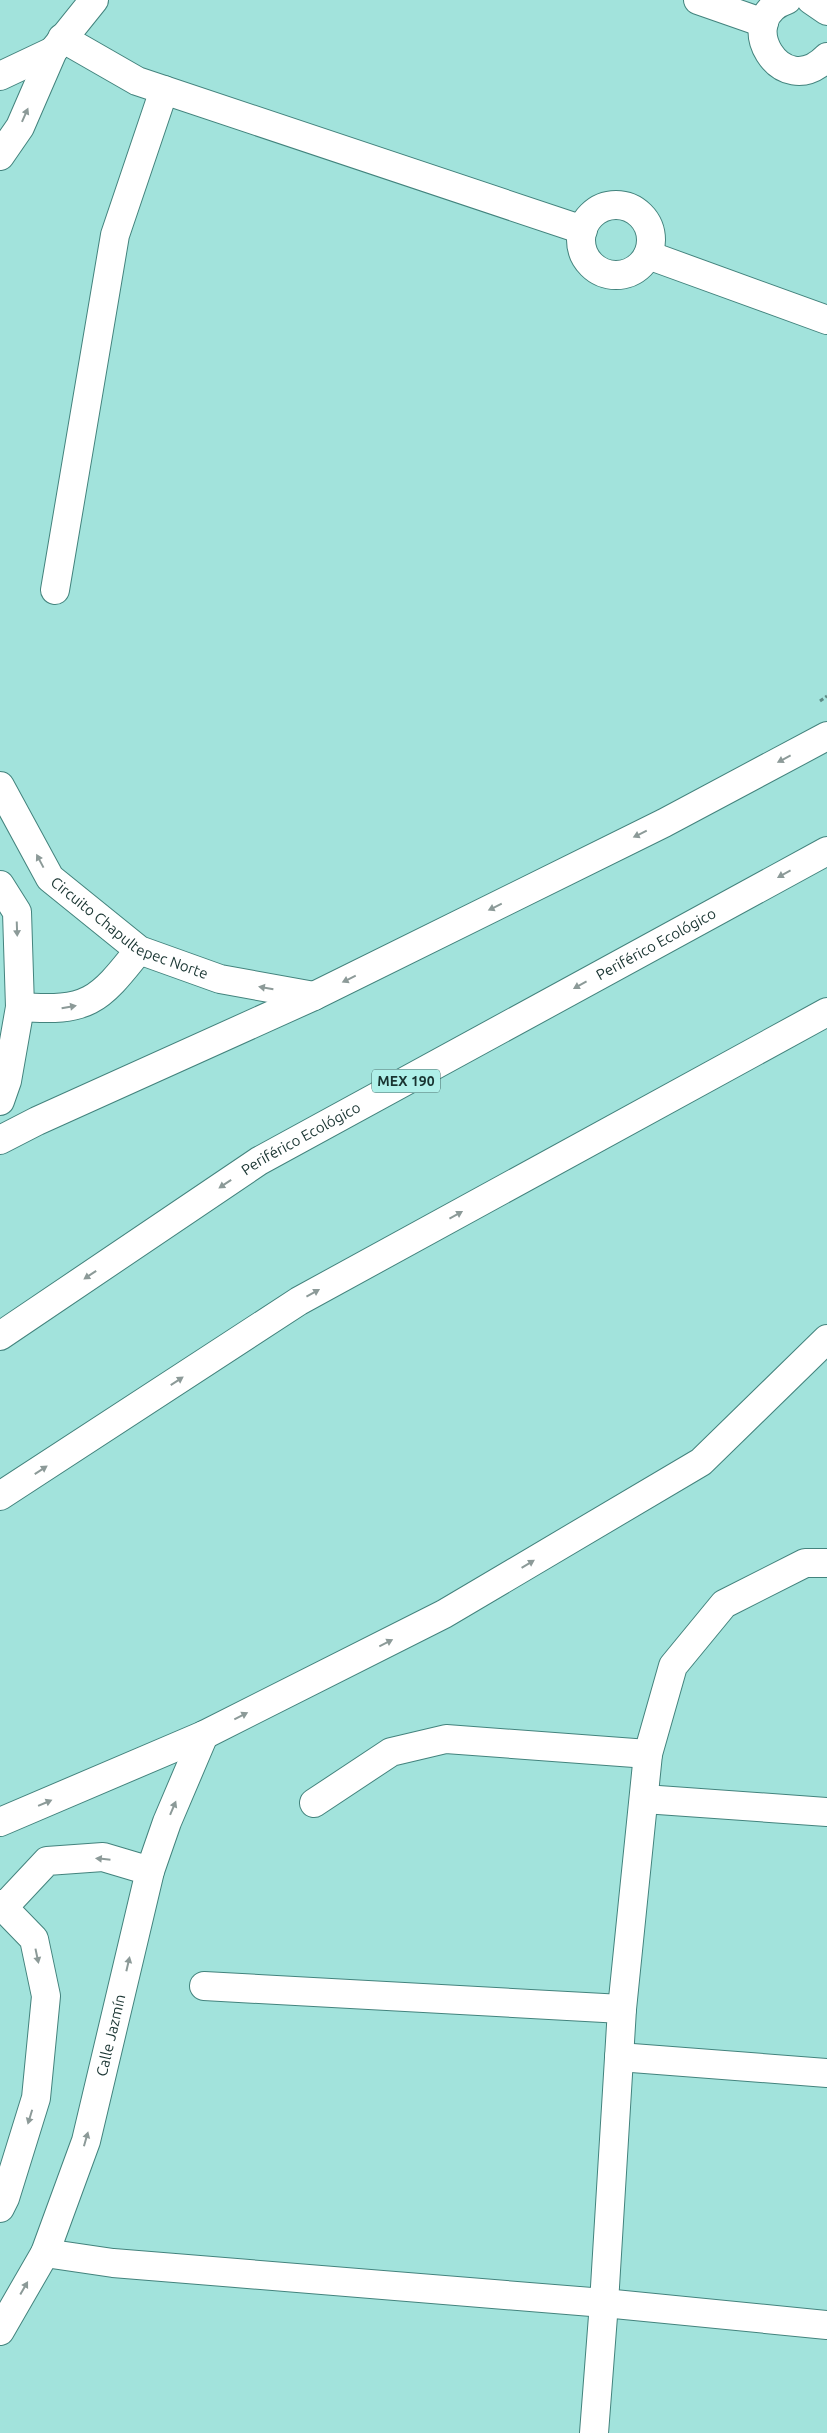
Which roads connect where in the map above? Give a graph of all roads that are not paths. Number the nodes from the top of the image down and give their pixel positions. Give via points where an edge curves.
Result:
1 (94, 0) edge
2 (698, 0) edge
3 (787, 0) edge
4 (811, 0) edge
5 (827, 11) edge
6 (764, 23) junction
7 (58, 44) junction
8 (827, 57) edge
9 (0, 76) edge
10 (164, 90) junction
11 (0, 156) edge
12 (583, 230) junction
13 (648, 255) junction
14 (827, 320) edge
15 (54, 590) dead end
16 (827, 736) edge
17 (0, 786) edge
18 (827, 851) edge
19 (0, 885) edge
20 (139, 950) junction
21 (314, 996) junction
22 (20, 1007) junction
23 (827, 1012) edge
24 (0, 1101) edge
25 (0, 1140) edge
26 (0, 1336) edge
27 (827, 1339) edge
28 (0, 1496) edge
29 (827, 1563) edge
30 (204, 1734) junction
31 (648, 1754) junction
32 (644, 1799) junction
33 (314, 1803) dead end
34 (827, 1812) edge
35 (0, 1822) edge
36 (150, 1871) junction
37 (2, 1906) edge
38 (204, 1986) dead end
39 (622, 2008) junction
40 (619, 2057) junction
41 (827, 2073) edge
42 (2, 2200) edge
43 (44, 2253) junction
44 (604, 2303) junction
45 (827, 2325) edge
46 (0, 2331) edge
47 (594, 2433) edge

1 - 7 main road
2 - 6 main road
3 - 6 main road via 771,10
4 - 5 main road
6 - 8 main road via 763,43 769,56 780,65 793,70 807,70
7 - 9 main road
7 - 10 main road
11 -> 7 main road via 20,127
10 - 12 main road
10 - 15 main road via 115,235
12 - 13 main road via 581,243 585,256 604,273 630,272
12 - 13 main road via 589,218 600,208 614,205 629,207 641,215 649,227 652,241
13 - 14 main road
16 -> 21 main road via 664,823
20 -> 17 main road, Circuito Chapultepec Norte via 50,878
18 -> 26 main road, Periférico Ecológico / MEX 190 via 259,1161
19 -> 22 main road via 17,912
21 -> 20 main road, Circuito Chapultepec Norte via 220,979
22 -> 20 main road via 54,1009 85,1004 112,985
21 - 25 main road
22 - 24 main road
28 -> 23 main road via 299,1301
30 -> 27 main road via 444,1614 701,1462
29 - 31 main road via 805,1563 724,1604 673,1666
35 -> 30 main road
36 -> 30 main road, Calle Jazmín
31 - 32 main road
31 - 33 main road via 446,1739 391,1752
32 - 34 main road
32 - 39 main road
36 -> 37 main road via 103,1857 47,1862
43 -> 36 main road, Calle Jazmín via 86,2141
37 -> 42 main road via 34,1939 46,1996 36,2098
38 - 39 main road
39 - 40 main road
40 - 41 main road
40 - 44 main road
43 - 44 main road via 123,2264
46 -> 43 main road, Calle Jazmín
44 - 45 main road
44 - 47 main road

